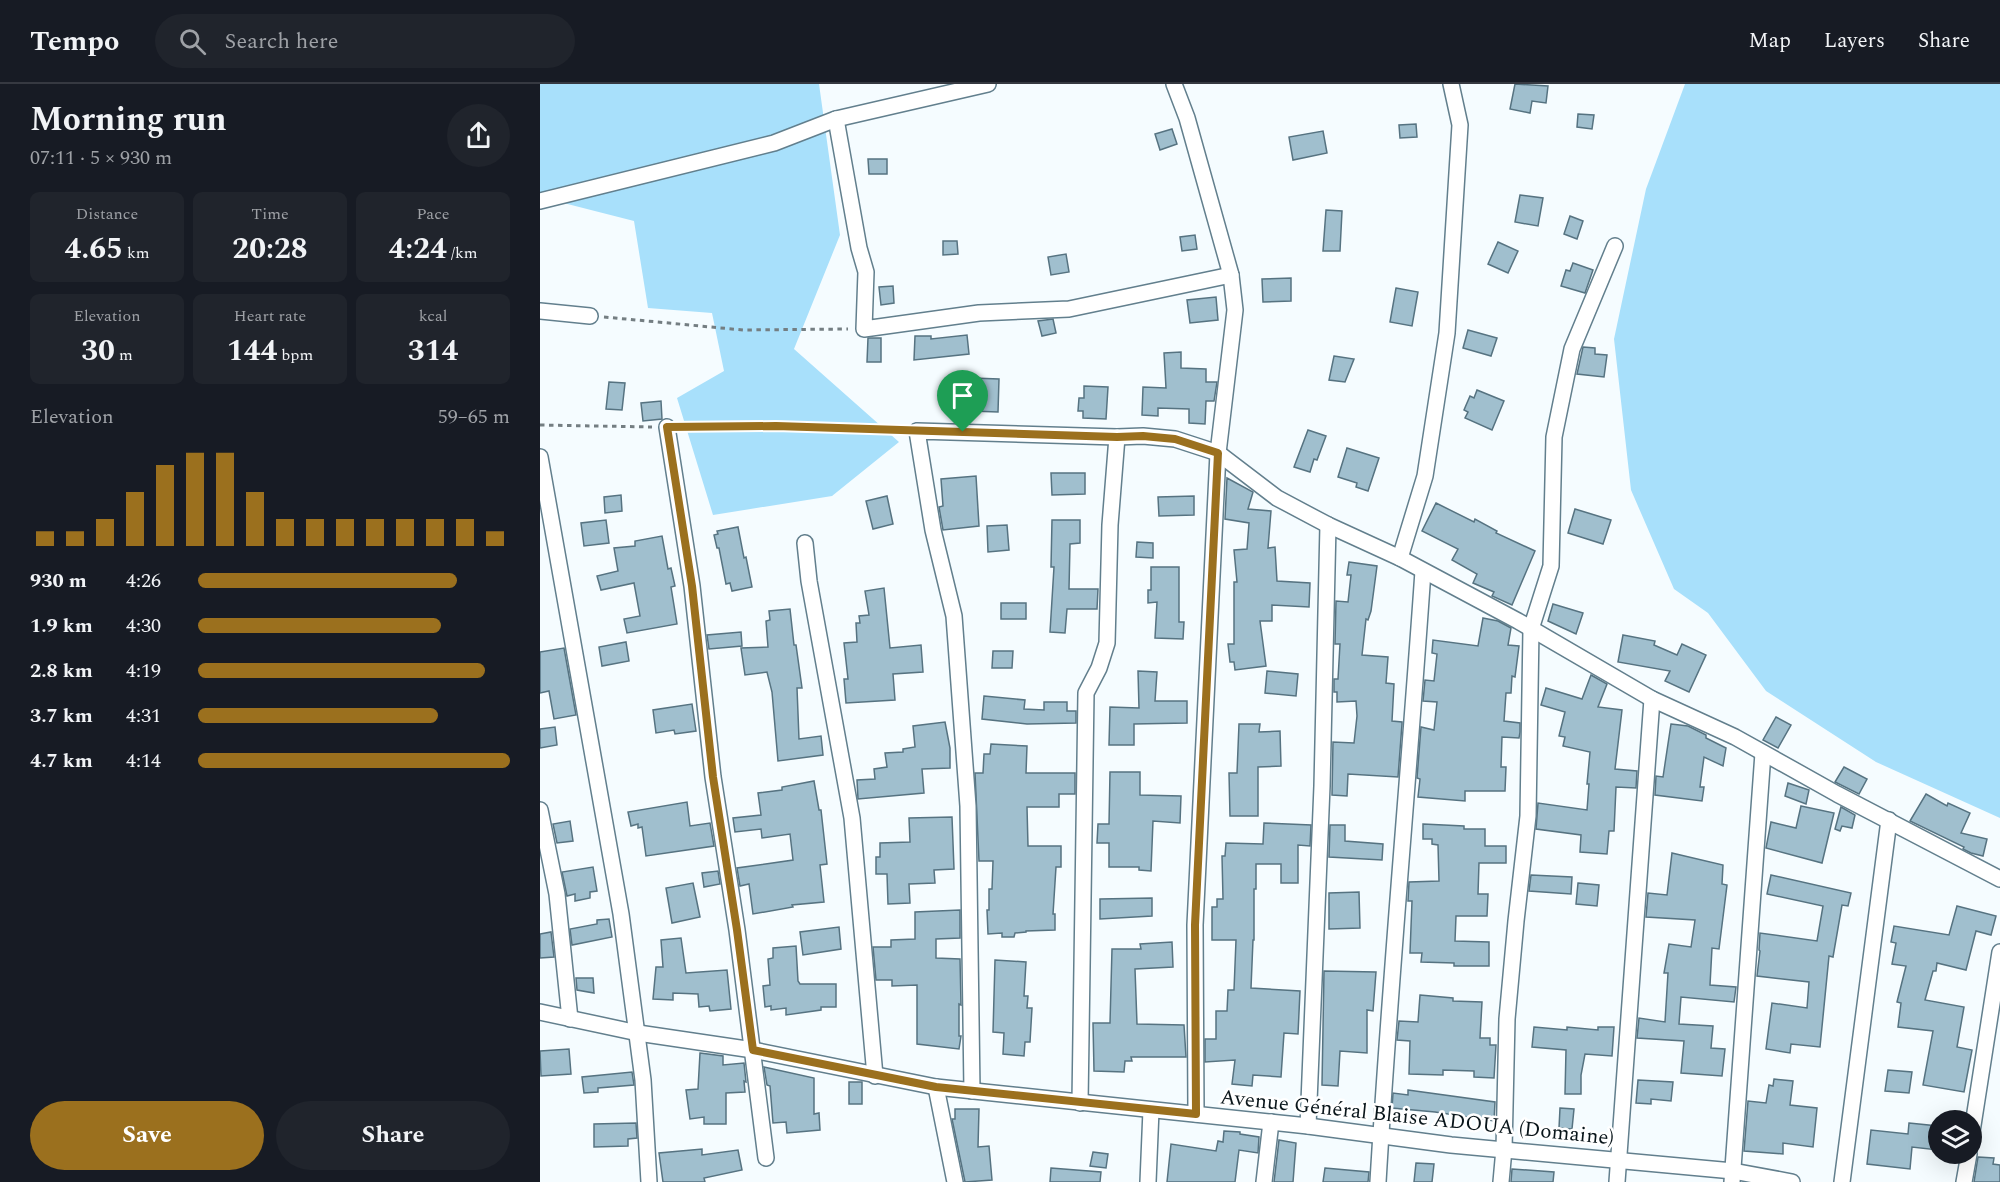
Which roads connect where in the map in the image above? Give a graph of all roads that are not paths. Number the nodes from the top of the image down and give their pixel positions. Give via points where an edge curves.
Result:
1 (988, 84) edge
2 (1174, 84) edge
3 (1451, 84) edge
4 (836, 119) junction
5 (540, 201) edge
6 (1615, 246) dead end
7 (1231, 275) junction
8 (540, 312) edge
9 (590, 316) road end
10 (667, 427) road end
11 (1117, 437) junction
12 (1218, 453) junction
13 (540, 457) edge
14 (1328, 525) junction
15 (805, 543) dead end
16 (1400, 558) junction
17 (1423, 571) junction
18 (1531, 629) junction
19 (1652, 699) junction
20 (1763, 753) junction
21 (540, 810) edge
22 (1889, 820) junction
23 (2000, 879) edge
24 (2000, 952) edge
25 (540, 1012) edge
26 (570, 1019) junction
27 (638, 1033) junction
28 (753, 1050) junction
29 (875, 1076) junction
30 (936, 1087) junction
31 (972, 1091) junction
32 (1080, 1103) junction
33 (1151, 1110) junction
34 (1975, 1110) edge
35 (1196, 1114) junction
36 (1272, 1122) junction
37 (1308, 1126) junction
38 (1381, 1134) junction
39 (1504, 1149) junction
40 (766, 1158) dead end
41 (1619, 1160) junction
42 (1967, 1164) edge
43 (1732, 1176) edge
44 (648, 1182) edge
45 (955, 1182) edge
46 (1148, 1182) edge
47 (1264, 1182) edge
48 (1378, 1182) edge
49 (1500, 1182) edge
50 (1617, 1182) edge
51 (1792, 1182) edge
52 (1842, 1182) edge
53 (1964, 1182) edge

1 - 4 street
2 - 7 street
3 - 16 street via 1460,125 1447,333 1425,476
4 - 5 street via 774,143
4 - 7 street via 866,272 864,329 980,313 1069,309
6 - 18 street via 1572,349 1554,437 1551,566
7 - 12 street via 1235,310
8 - 9 street
10 - 28 street via 692,586 713,777
11 - 12 street via 1175,439
11 - 31 street via 917,431 933,530 954,616 968,806
11 - 32 street via 1107,643 1086,693
12 - 14 street via 1276,498
12 - 35 street via 1195,925
13 - 27 street via 616,880
14 - 16 street
14 - 37 street
15 - 29 street via 852,818
16 - 17 street
17 - 18 street
17 - 38 street
18 - 19 street
18 - 39 street via 1529,805 1507,1019
19 - 20 street
19 - 41 street
20 - 22 street
20 - 43 street
21 - 26 street via 557,894
22 - 23 street
22 - 52 street
24 - 34 street
25 - 26 street, Avenue Général Blaise ADOUA (Domaine)
26 - 27 street, Avenue Général Blaise ADOUA (Domaine)
27 - 28 street, Avenue Général Blaise ADOUA (Domaine)
27 - 44 street
28 - 29 street, Avenue Général Blaise ADOUA (Domaine)
28 - 40 street
29 - 30 street, Avenue Général Blaise ADOUA (Domaine)
30 - 31 street, Avenue Général Blaise ADOUA (Domaine)
30 - 45 street
31 - 32 street, Avenue Général Blaise ADOUA (Domaine)
32 - 33 street, Avenue Général Blaise ADOUA (Domaine)
33 - 35 street, Avenue Général Blaise ADOUA (Domaine)
33 - 46 street
35 - 36 street, Avenue Général Blaise ADOUA (Domaine)
36 - 37 street, Avenue Général Blaise ADOUA (Domaine)
36 - 47 street
37 - 38 street, Avenue Général Blaise ADOUA (Domaine)
38 - 39 street, Avenue Général Blaise ADOUA (Domaine)
38 - 48 street
39 - 41 street, Avenue Général Blaise ADOUA (Domaine)
39 - 49 street
41 - 43 street, Avenue Général Blaise ADOUA (Domaine)
41 - 50 street
42 - 53 street
43 - 51 street, Avenue Général Blaise ADOUA (Domaine)

